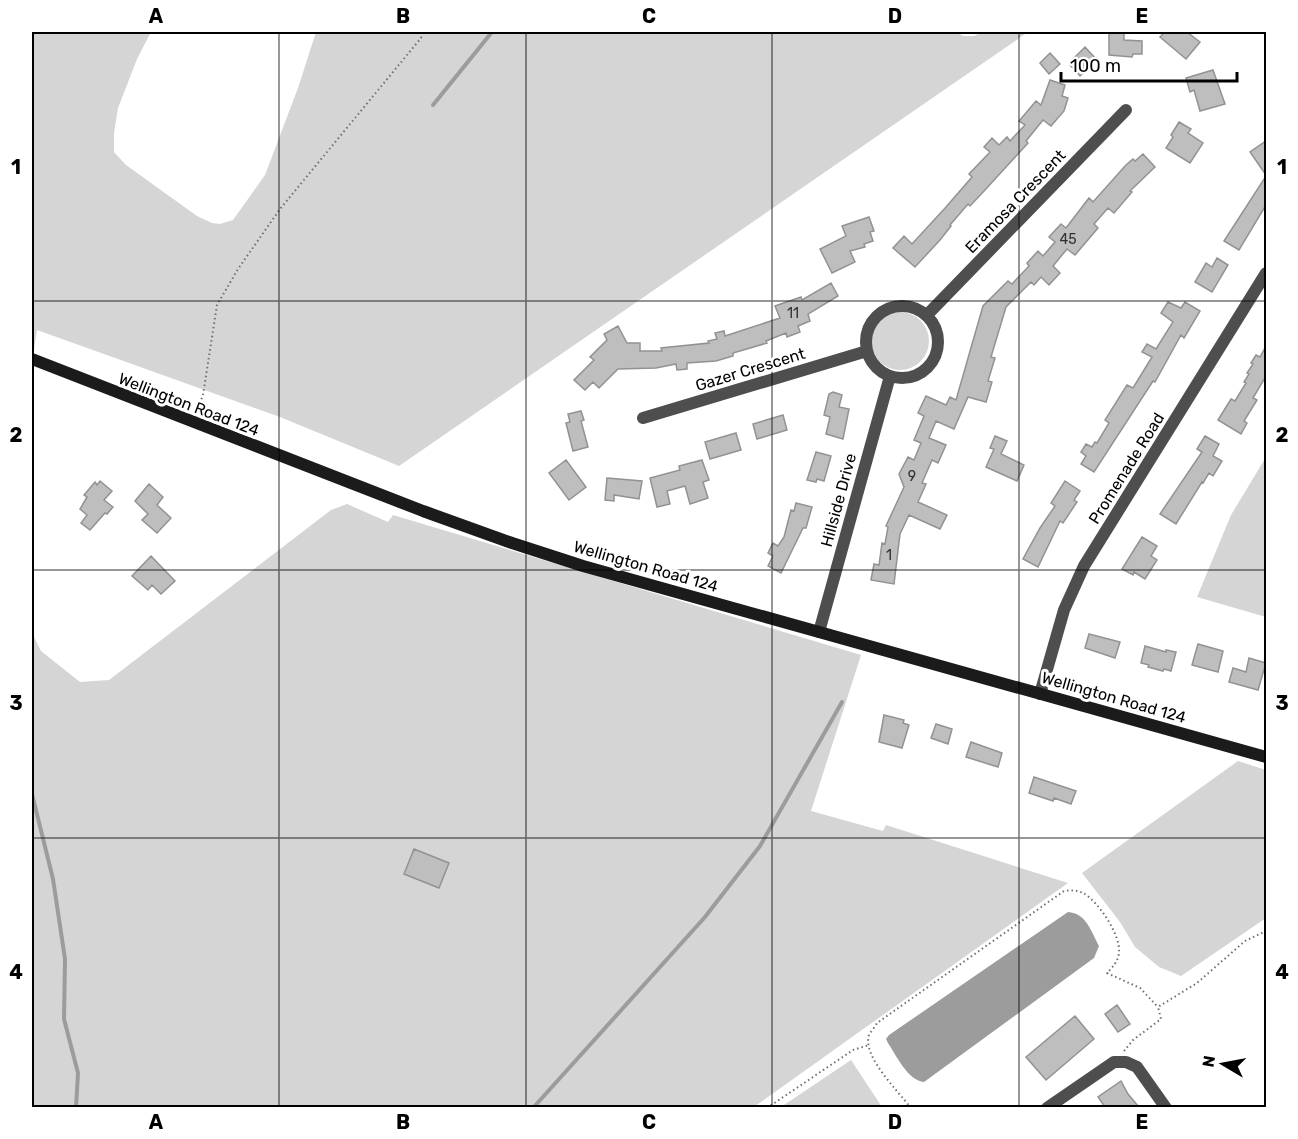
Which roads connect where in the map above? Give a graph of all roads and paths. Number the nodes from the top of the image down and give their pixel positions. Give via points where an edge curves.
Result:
1 (422, 32) edge
2 (1126, 110) dead end
3 (1266, 273) edge
4 (927, 315) junction
5 (867, 351) junction
6 (32, 359) edge
7 (890, 376) junction
8 (643, 418) dead end
9 (194, 423) junction
10 (819, 632) junction
11 (1040, 694) junction
12 (1266, 757) edge
13 (1266, 931) edge
14 (1158, 1007) junction
15 (869, 1044) junction
16 (1120, 1062) junction
17 (767, 1107) edge
18 (911, 1107) edge
19 (1047, 1107) edge
20 (1166, 1107) edge

1 - 9 path via 280,209 217,305 203,395
2 - 4 street, Eramosa Crescent
3 - 11 street, Promenade Road via 1084,566 1064,610
4 - 5 street via 908,306 884,310 868,328
4 - 7 street via 935,327 936,355 917,375
5 - 7 street via 879,371
5 - 8 street, Gazer Crescent
6 - 9 main road, Wellington Road 124
7 - 10 street, Hillside Drive
9 - 10 main road, Wellington Road 124 via 512,543
10 - 11 main road, Wellington Road 124
11 - 12 main road, Wellington Road 124
13 - 14 path via 1245,941 1197,983
14 - 15 path via 1140,988 1107,973 1119,952 1115,932 1091,899 1081,892 1064,891 878,1023 869,1035
14 - 16 path via 1161,1019 1126,1048
15 - 17 path via 853,1050
15 - 18 path via 873,1059
16 - 19 street via 1114,1062
16 - 20 street via 1137,1067

